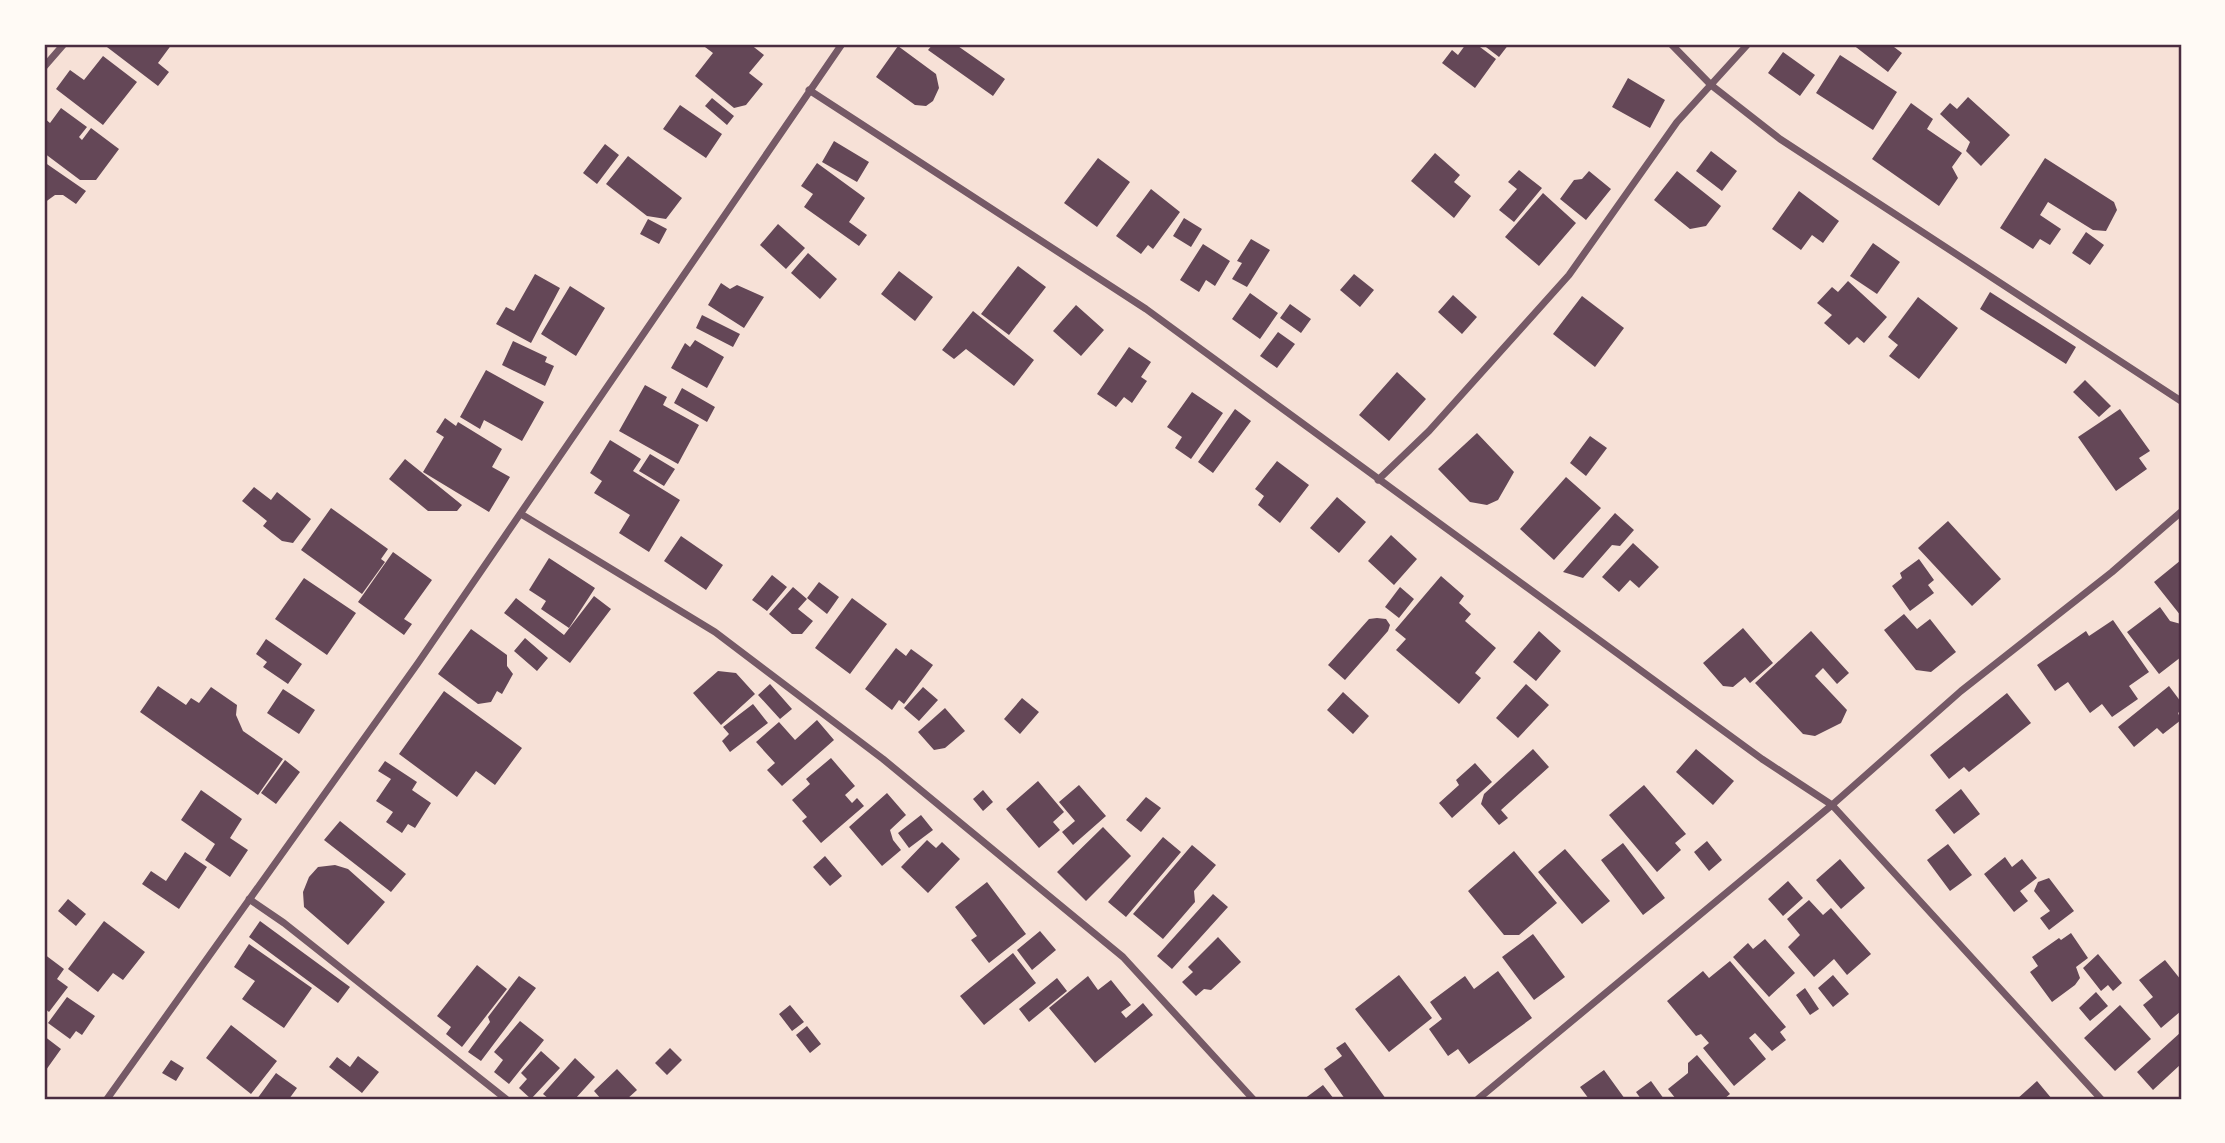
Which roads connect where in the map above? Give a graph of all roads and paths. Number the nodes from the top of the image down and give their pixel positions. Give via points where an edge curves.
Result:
1 (64, 44) edge
2 (842, 44) edge
3 (1671, 44) edge
4 (1748, 44) edge
5 (44, 67) edge
6 (1711, 85) junction
7 (809, 90) junction
8 (2181, 401) edge
9 (1378, 480) junction
10 (2181, 512) edge
11 (522, 514) junction
12 (1832, 805) junction
13 (249, 899) junction
14 (107, 1099) edge
15 (506, 1099) edge
16 (1253, 1099) edge
17 (1479, 1099) edge
18 (2101, 1099) edge

1 - 5 street
2 - 7 street
3 - 6 street
4 - 6 street
6 - 8 street via 1780,139
6 - 9 street via 1677,122 1569,275 1429,431
7 - 9 street via 1146,309
7 - 11 street
9 - 12 street
10 - 12 street via 1961,691
11 - 13 street
11 - 16 street via 715,632 883,759 1123,957
12 - 17 street
12 - 18 street
13 - 14 street
13 - 15 street

